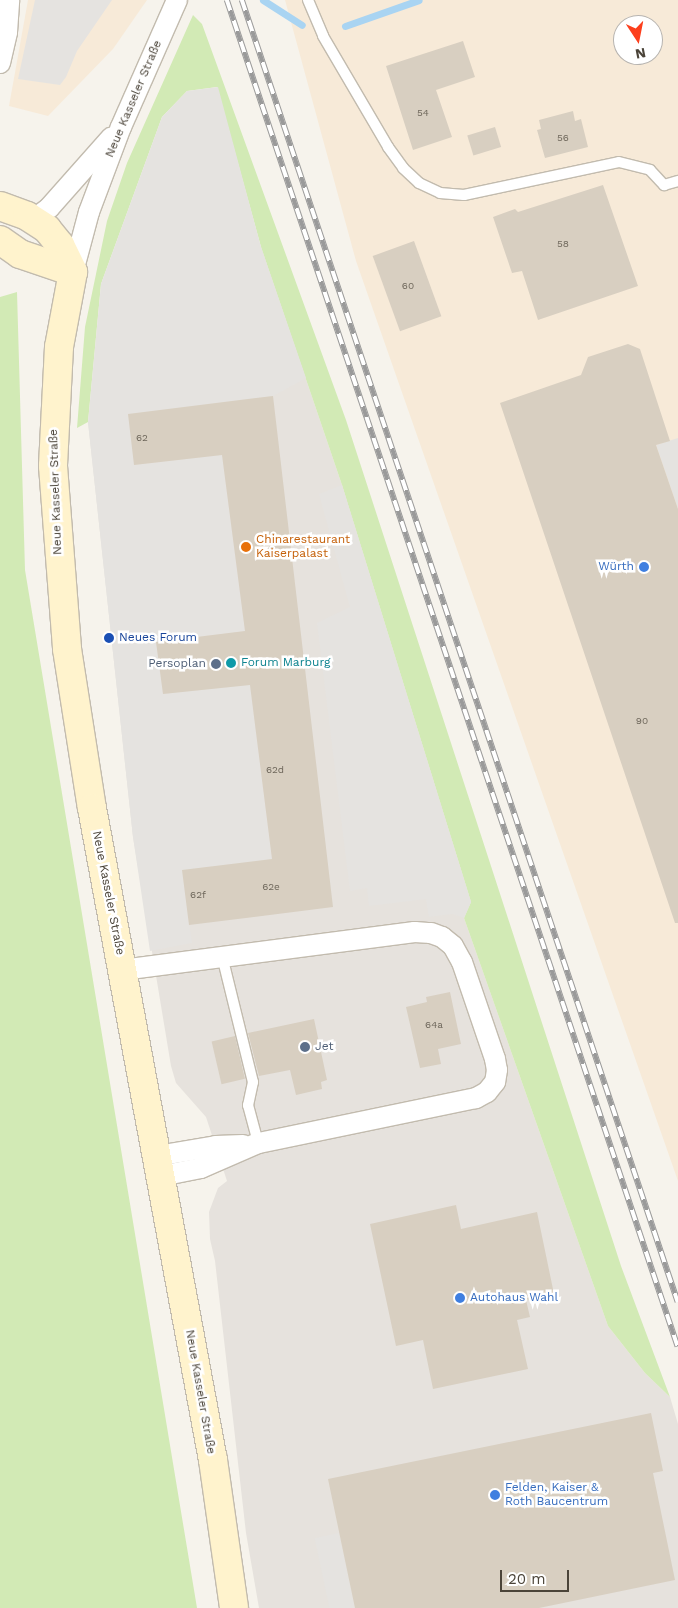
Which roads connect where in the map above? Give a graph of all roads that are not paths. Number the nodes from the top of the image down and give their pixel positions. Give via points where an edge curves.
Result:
1 (9, 0) edge
2 (177, 0) edge
3 (308, 0) edge
4 (0, 63) edge
5 (121, 127) junction
6 (678, 181) edge
7 (0, 206) edge
8 (30, 218) junction
9 (0, 240) edge
10 (73, 272) junction
11 (222, 956) junction
12 (122, 970) junction
13 (254, 1144) junction
14 (159, 1166) junction
15 (234, 1608) edge

1 - 4 street via 7,32
2 - 5 street, Neue Kasseler Straße
3 - 6 lane via 323,36 388,147 403,168 440,193 464,195 619,162 650,170 664,185
5 - 8 street via 62,195 38,216
5 - 10 street, Neue Kasseler Straße via 88,212
7 - 8 main road
8 - 10 main road via 47,229 60,245
9 - 10 main road via 20,254
10 - 12 main road, Neue Kasseler Straße via 60,339 54,433 59,567 73,698
11 - 12 street, Neue Kasseler Straße
11 - 13 lane via 254,1082 248,1105
11 - 13 street, Neue Kasseler Straße via 415,932 442,937 453,946 462,962 497,1070 495,1082 476,1098
12 - 14 main road, Neue Kasseler Straße
13 - 14 street, Neue Kasseler Straße via 201,1168
14 - 15 main road, Neue Kasseler Straße via 212,1460

